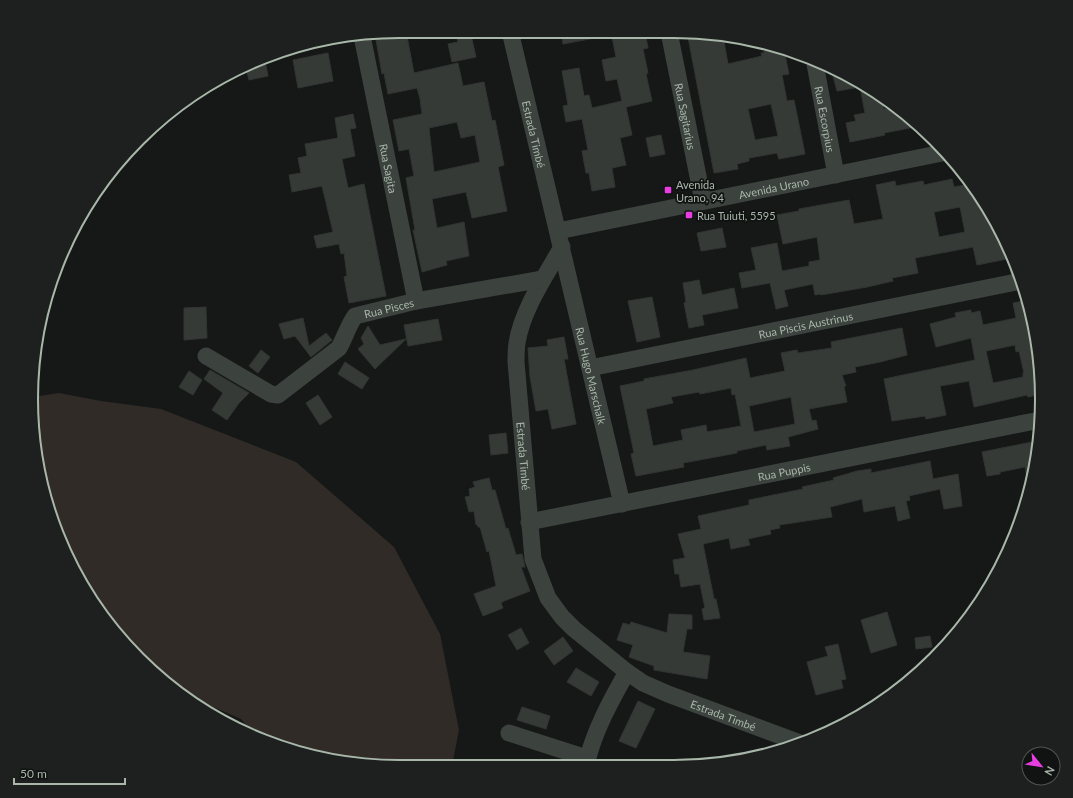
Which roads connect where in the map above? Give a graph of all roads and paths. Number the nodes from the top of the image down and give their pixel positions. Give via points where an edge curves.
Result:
1 (512, 38) edge
2 (670, 38) edge
3 (363, 40) edge
4 (815, 67) edge
5 (938, 154) edge
6 (836, 174) junction
7 (703, 201) junction
8 (560, 239) junction
9 (543, 279) junction
10 (1016, 282) edge
11 (416, 301) junction
12 (206, 356) dead end
13 (590, 368) junction
14 (1034, 421) edge
15 (622, 504) junction
16 (529, 522) junction
17 (627, 672) junction
18 (509, 733) dead end
19 (792, 740) edge
20 (582, 760) edge
21 (588, 760) edge

1 - 8 street, Estrada Timbé
2 - 7 street, Rua Sagitarius
3 - 11 street, Rua Sagita
4 - 6 street, Rua Escorpius
5 - 6 street, Avenida Urano
6 - 7 street, Avenida Urano
7 - 8 street, Avenida Urano
8 - 9 street, Estrada Timbé
8 - 13 street, Rua Hugo Marschalk
9 - 11 street, Rua Pisces
9 - 16 street, Estrada Timbé via 522,324 517,342 516,362
10 - 13 street, Rua Piscis Austrinus
11 - 12 street, Rua Pisces via 355,316 339,348 278,396
13 - 15 street, Rua Hugo Marschalk
14 - 15 street, Rua Puppis
15 - 16 street, Rua Puppis
16 - 17 street, Estrada Timbé via 533,559 548,598 574,629
17 - 19 street, Estrada Timbé via 643,683 668,694
17 - 21 street via 606,710
18 - 20 street

